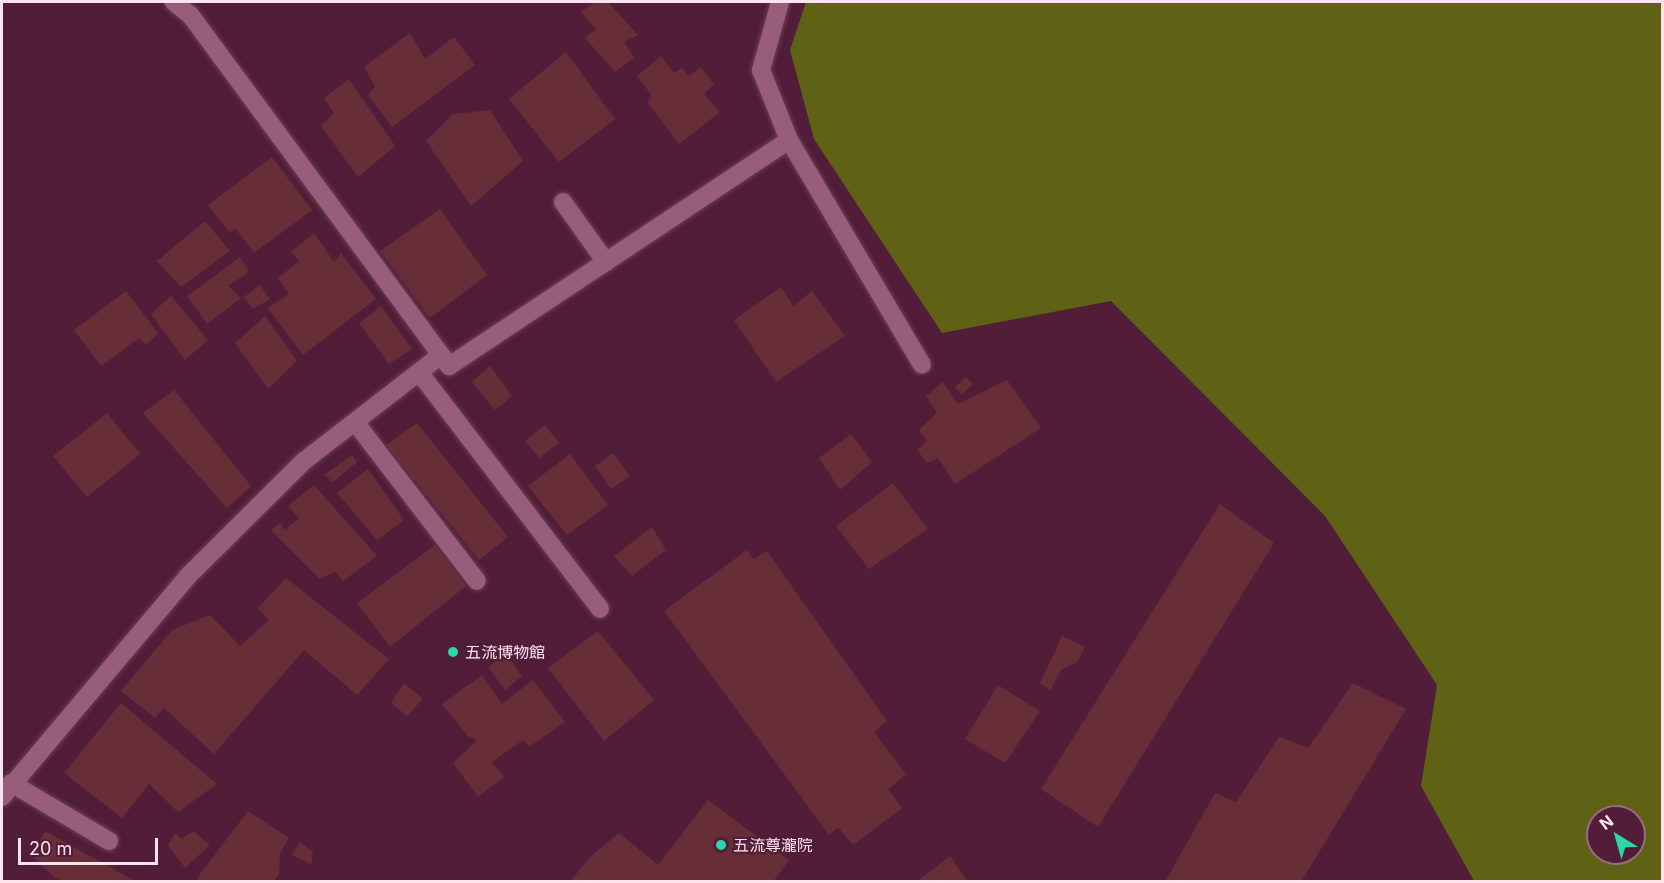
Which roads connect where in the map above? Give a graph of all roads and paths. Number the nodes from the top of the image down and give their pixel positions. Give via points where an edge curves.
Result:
1 (174, 2) edge
2 (780, 2) edge
3 (789, 140) junction
4 (563, 202) dead end
5 (606, 262) junction
6 (441, 355) junction
7 (922, 365) dead end
8 (418, 372) junction
9 (355, 422) junction
10 (477, 581) dead end
11 (600, 609) dead end
12 (6, 790) edge
13 (109, 841) dead end

1 - 6 street via 190,15
2 - 3 street via 761,70
3 - 5 street
3 - 7 street
4 - 5 street
5 - 6 street via 449,366
6 - 8 street
8 - 9 street
8 - 11 street
9 - 10 street
9 - 12 street via 304,461 188,576
12 - 13 street

